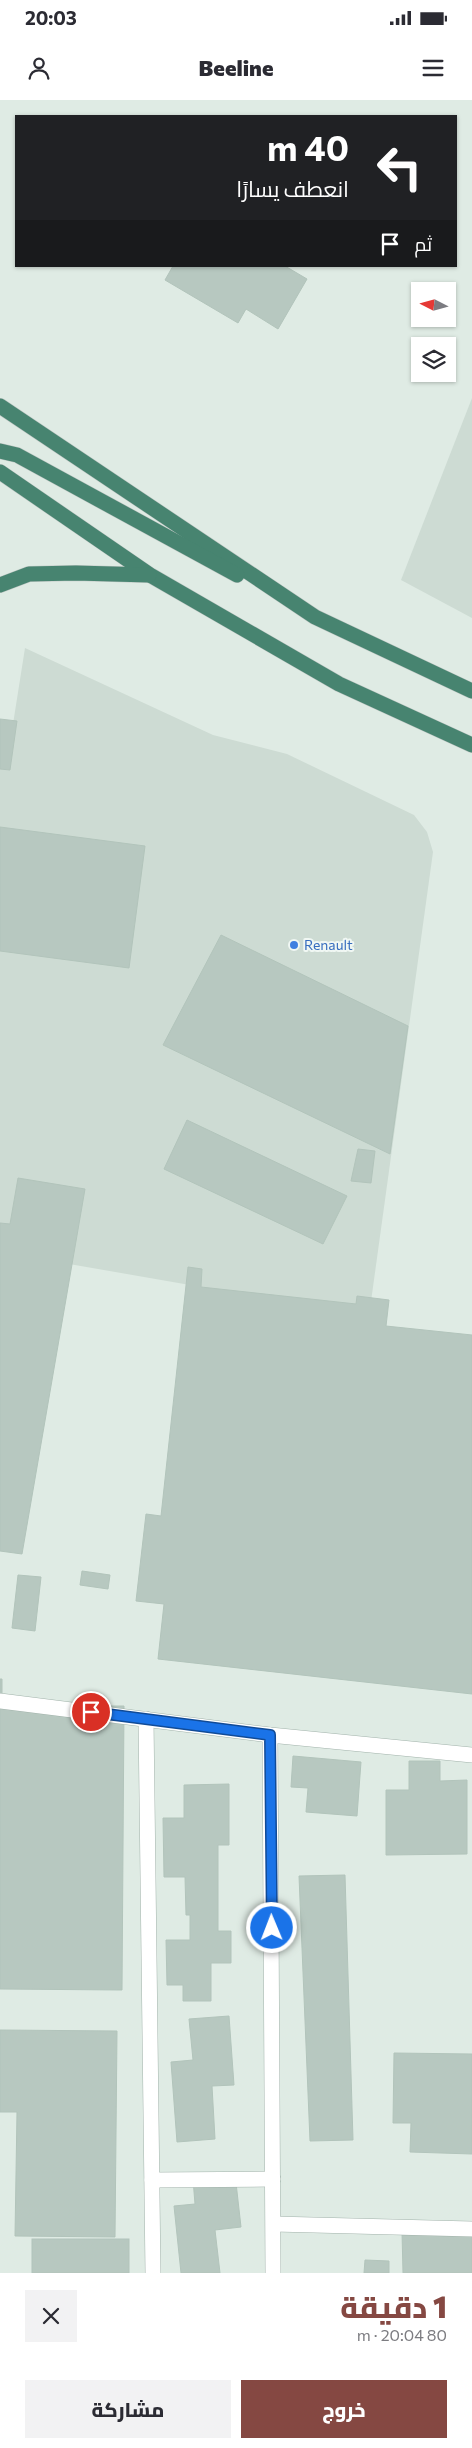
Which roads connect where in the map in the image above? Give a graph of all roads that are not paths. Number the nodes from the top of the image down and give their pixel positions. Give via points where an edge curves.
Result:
1 (0, 406) edge
2 (0, 451) edge
3 (0, 472) edge
4 (150, 575) junction
5 (0, 585) edge
6 (316, 617) junction
7 (472, 691) edge
8 (472, 745) edge
9 (0, 1700) edge
10 (146, 1719) junction
11 (270, 1735) junction
12 (472, 1755) edge
13 (273, 2179) junction
14 (152, 2180) junction
15 (274, 2224) junction
16 (472, 2229) edge
17 (153, 2273) edge
18 (273, 2273) edge

1 - 6 highway
2 - 6 highway via 17,455
3 - 4 highway
4 - 5 highway via 29,574
4 - 8 highway via 339,684
6 - 7 highway
9 - 10 street
10 - 11 street
10 - 14 street
11 - 12 street
11 - 13 street
13 - 14 street
13 - 15 street
14 - 17 street
15 - 16 street
15 - 18 street

